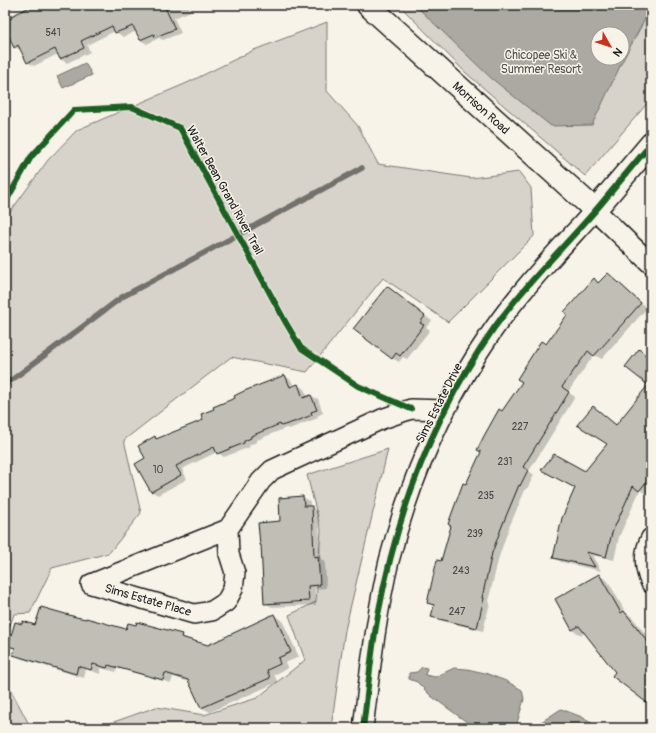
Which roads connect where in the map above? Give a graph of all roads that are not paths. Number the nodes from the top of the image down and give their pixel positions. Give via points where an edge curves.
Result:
1 (368, 5) edge
2 (651, 144) edge
3 (595, 210) junction
4 (651, 264) edge
5 (445, 410) junction
6 (228, 529) junction
7 (651, 538) edge
8 (651, 583) edge
9 (363, 728) edge

1 - 3 street, Morrison Road
2 - 3 street, Sims Estate Drive
3 - 4 street
3 - 5 street, Sims Estate Drive via 521,292 474,359
5 - 6 street via 411,409 389,416 272,470 261,481
5 - 9 street, Sims Estate Drive via 410,493 389,561 378,616
6 - 6 street, Sims Estate Place via 229,554 235,574 233,589 226,602 212,611 194,614 91,584
7 - 8 street via 645,559

